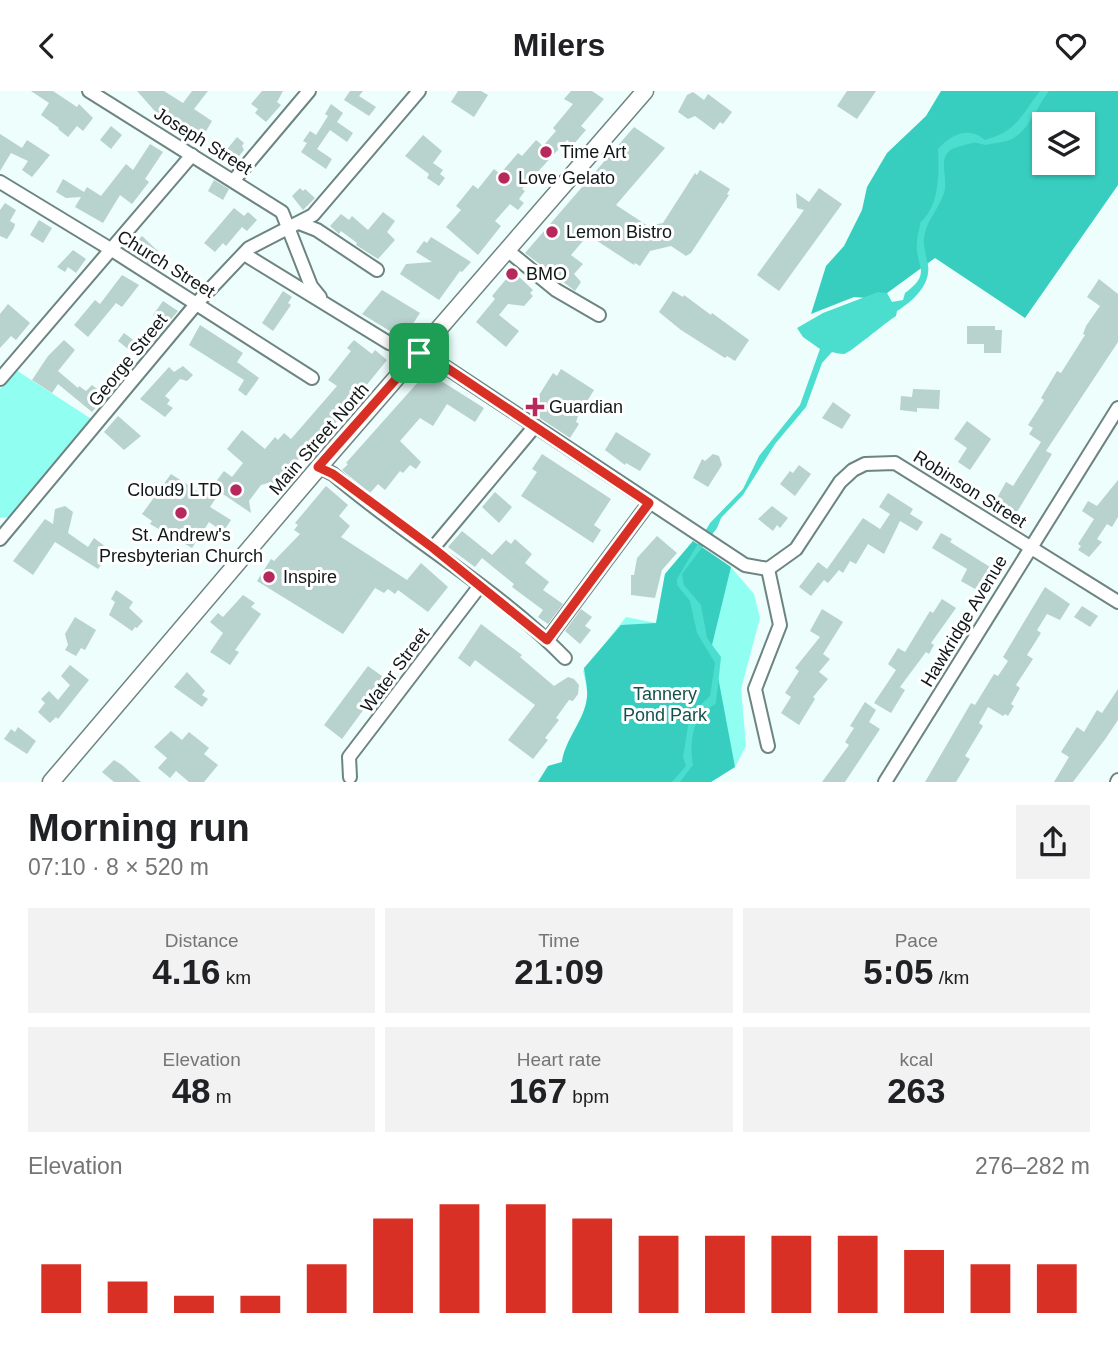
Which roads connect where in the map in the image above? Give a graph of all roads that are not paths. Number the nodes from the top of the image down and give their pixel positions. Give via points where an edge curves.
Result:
1 (309, 91) edge
2 (419, 91) edge
3 (645, 91) edge
4 (98, 93) edge
5 (192, 155) junction
6 (234, 180) junction
7 (0, 183) edge
8 (294, 226) junction
9 (112, 250) junction
10 (507, 250) junction
11 (244, 254) junction
12 (377, 270) dead end
13 (197, 303) junction
14 (325, 303) junction
15 (599, 315) dead end
16 (419, 353) junction
17 (312, 378) dead end
18 (0, 379) edge
19 (1118, 408) edge
20 (535, 426) junction
21 (318, 467) junction
22 (649, 503) junction
23 (2, 534) edge
24 (1030, 547) junction
25 (433, 548) junction
26 (768, 569) junction
27 (479, 586) junction
28 (1118, 602) edge
29 (547, 640) junction
30 (565, 658) dead end
31 (768, 746) dead end
32 (350, 778) dead end
33 (51, 782) edge
34 (885, 782) edge

1 - 6 street
2 - 8 street, George Street via 313,215
3 - 10 main road, Main Street North
4 - 5 street, Joseph Street
5 - 6 street, Joseph Street
5 - 9 street
6 - 8 street, Joseph Street via 282,212
7 - 9 street, Church Street
8 - 11 street, George Street
8 - 12 street, Joseph Street via 317,230
8 - 14 street via 311,286
9 - 13 street, Church Street
9 - 18 street
10 - 15 street via 556,290
10 - 16 main road, Main Street North
11 - 13 street, George Street
11 - 14 street
13 - 17 street, Church Street
13 - 23 street, George Street
14 - 16 street via 389,343
16 - 20 street
16 - 21 main road, Main Street North
19 - 24 street, Hawkridge Avenue
20 - 22 street
20 - 25 street
21 - 25 street
21 - 33 main road, Main Street North
22 - 26 street via 735,561
22 - 29 street
24 - 26 street, Robinson Street via 913,472 895,463 879,462 853,470 796,549
24 - 28 street, Robinson Street
24 - 34 street, Hawkridge Avenue
25 - 27 street
26 - 31 street via 780,625 755,689
27 - 29 street
27 - 32 street, Water Street via 349,757
29 - 30 street

